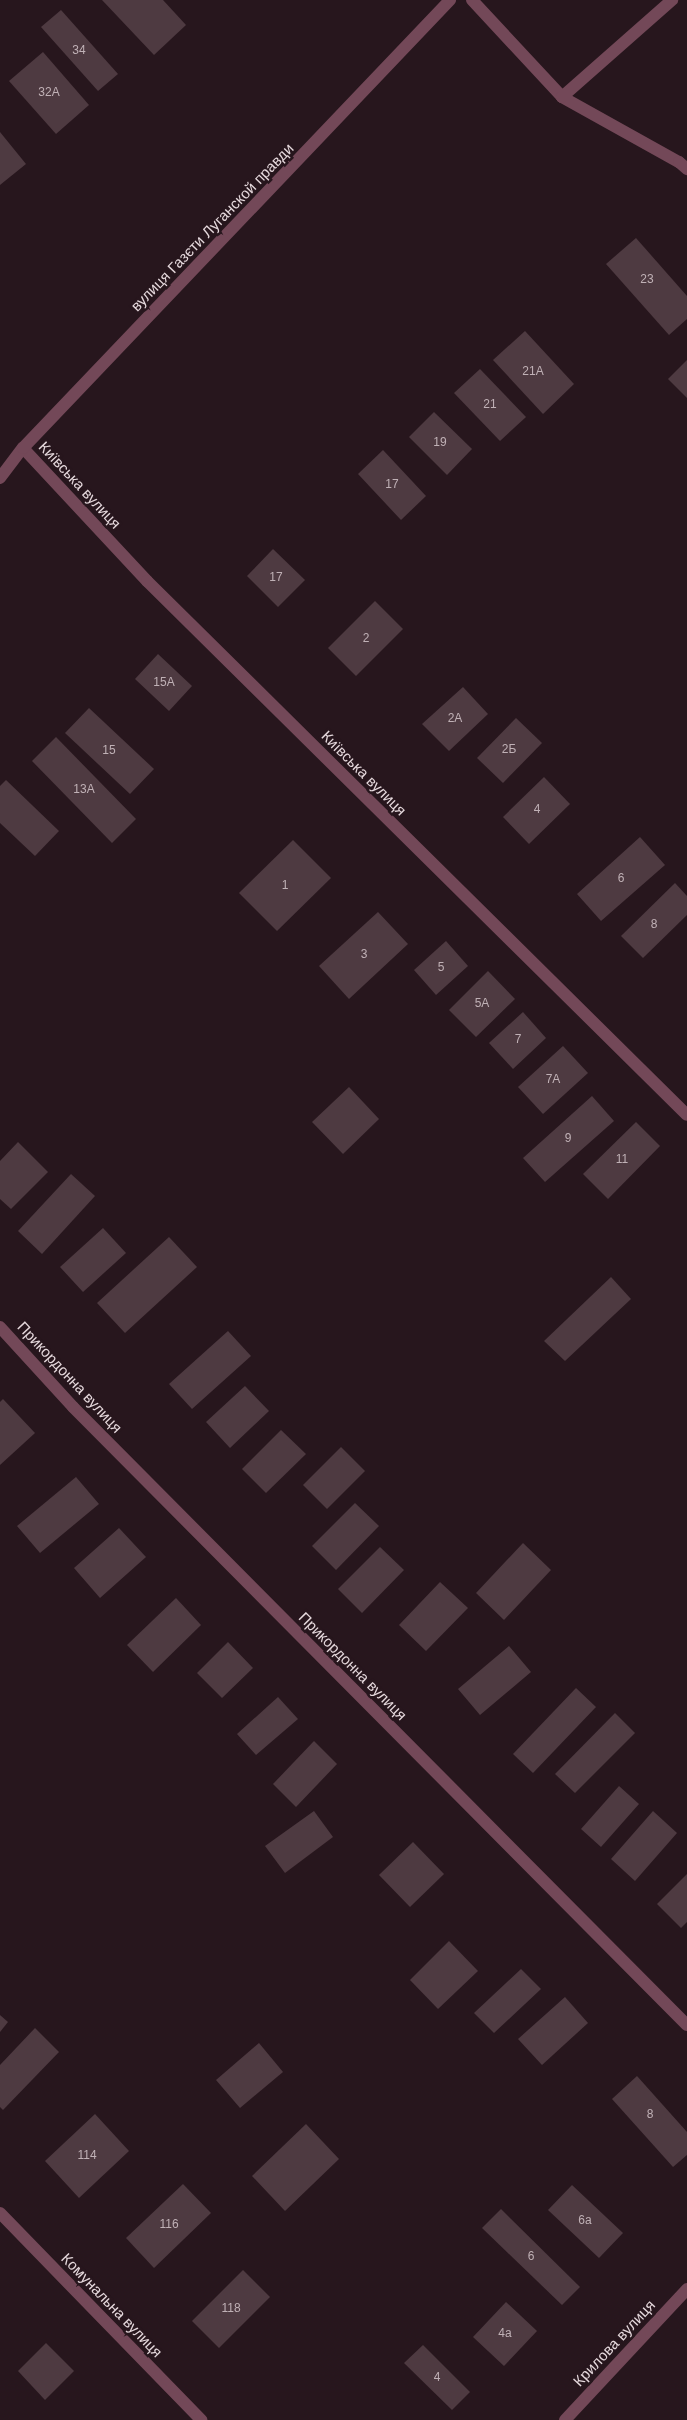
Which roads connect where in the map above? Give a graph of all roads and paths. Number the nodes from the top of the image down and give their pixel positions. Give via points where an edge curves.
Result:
1 (450, 0) edge
2 (472, 0) edge
3 (672, 0) edge
4 (562, 97) junction
5 (683, 166) edge
6 (23, 448) junction
7 (0, 478) edge
8 (687, 1115) edge
9 (0, 1327) edge
10 (687, 2025) edge
11 (0, 2213) edge
12 (687, 2289) edge
13 (200, 2420) edge
14 (565, 2420) edge

1 - 6 street, вулиця Газєти Луганской правди
2 - 4 street
3 - 4 street
4 - 5 street
6 - 7 street, вулиця Газєти Луганской правди
6 - 8 street, Київська вулиця via 147,581
9 - 10 street, Прикордонна вулиця via 87,1421
11 - 13 street, Комунальна вулиця
12 - 14 street, Крилова вулиця

